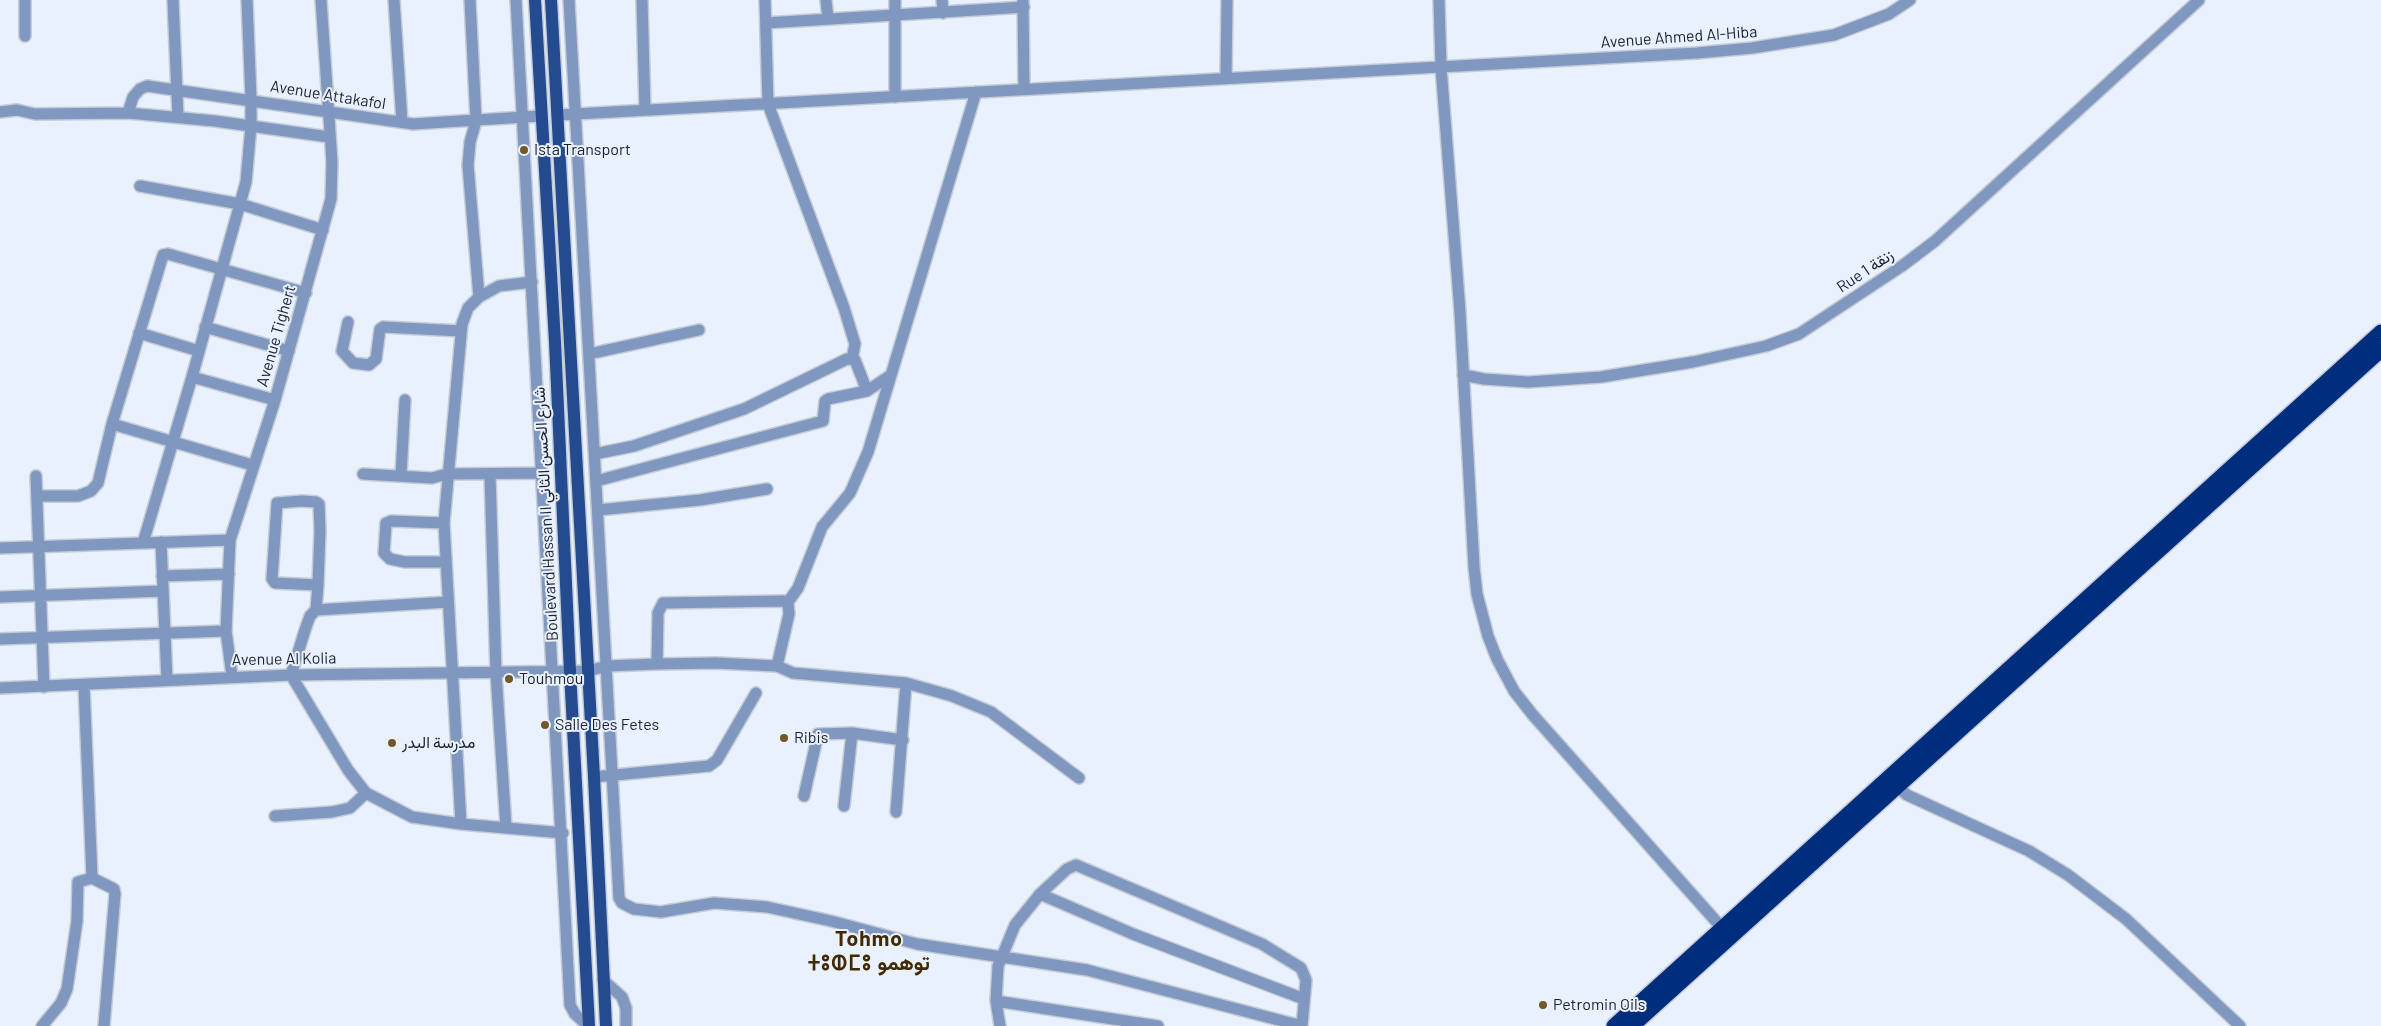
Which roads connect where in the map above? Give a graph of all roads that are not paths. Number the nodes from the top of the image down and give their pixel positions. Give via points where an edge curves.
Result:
1 (26, 0) edge
2 (173, 0) edge
3 (246, 0) edge
4 (321, 0) edge
5 (394, 0) edge
6 (470, 0) edge
7 (516, 0) edge
8 (534, 0) edge
9 (551, 0) edge
10 (569, 0) edge
11 (642, 0) edge
12 (765, 0) edge
13 (826, 0) edge
14 (895, 0) edge
15 (942, 0) edge
16 (1227, 0) edge
17 (1439, 0) edge
18 (1910, 0) edge
19 (2199, 0) edge
20 (1024, 4) edge
21 (943, 13) junction
22 (896, 16) junction
23 (828, 19) junction
24 (766, 23) junction
25 (26, 36) dead end
26 (1441, 67) junction
27 (1226, 78) junction
28 (177, 89) junction
29 (1024, 90) junction
30 (976, 92) junction
31 (895, 97) junction
32 (251, 100) junction
33 (768, 104) junction
34 (326, 110) junction
35 (645, 110) junction
36 (0, 112) edge
37 (128, 113) junction
38 (576, 114) junction
39 (557, 115) junction
40 (540, 116) junction
41 (178, 117) junction
42 (522, 117) junction
43 (476, 121) junction
44 (402, 122) junction
45 (251, 126) junction
46 (329, 137) junction
47 (140, 186) dead end
48 (240, 204) junction
49 (323, 230) junction
50 (220, 269) junction
51 (532, 282) junction
52 (306, 293) junction
53 (479, 296) junction
54 (348, 322) dead end
55 (205, 327) junction
56 (699, 330) dead end
57 (461, 331) junction
58 (2381, 332) edge
59 (139, 333) junction
60 (2381, 350) edge
61 (199, 351) junction
62 (288, 351) junction
63 (589, 354) junction
64 (852, 358) junction
65 (1463, 375) junction
66 (891, 376) junction
67 (192, 377) junction
68 (867, 391) junction
69 (275, 400) junction
70 (405, 400) dead end
71 (112, 424) junction
72 (172, 443) junction
73 (595, 454) junction
74 (252, 465) junction
75 (542, 473) junction
76 (363, 474) dead end
77 (447, 474) junction
78 (401, 475) junction
79 (490, 475) junction
80 (36, 476) dead end
81 (596, 481) junction
82 (767, 489) dead end
83 (38, 496) junction
84 (598, 510) junction
85 (444, 523) junction
86 (230, 540) junction
87 (162, 542) junction
88 (143, 543) junction
89 (39, 547) junction
90 (0, 548) edge
91 (446, 562) junction
92 (229, 574) junction
93 (162, 576) junction
94 (318, 585) junction
95 (163, 591) junction
96 (42, 596) junction
97 (0, 598) edge
98 (448, 602) junction
99 (788, 602) junction
100 (316, 610) junction
101 (226, 631) junction
102 (165, 634) junction
103 (42, 636) junction
104 (0, 639) edge
105 (657, 664) junction
106 (608, 666) junction
107 (777, 666) junction
108 (588, 671) junction
109 (552, 672) junction
110 (570, 672) junction
111 (496, 673) junction
112 (454, 674) junction
113 (291, 675) junction
114 (232, 676) junction
115 (167, 680) junction
116 (906, 683) junction
117 (84, 685) junction
118 (44, 687) junction
119 (0, 688) edge
120 (756, 693) dead end
121 (852, 733) junction
122 (902, 740) junction
123 (613, 775) junction
124 (594, 777) junction
125 (1079, 778) dead end
126 (1892, 782) junction
127 (366, 793) junction
128 (804, 796) dead end
129 (844, 806) dead end
130 (896, 812) dead end
131 (275, 816) dead end
132 (461, 824) junction
133 (506, 827) junction
134 (563, 833) junction
135 (92, 878) junction
136 (1040, 894) junction
137 (1722, 928) junction
138 (1002, 956) junction
139 (603, 980) junction
140 (1304, 998) junction
141 (996, 1001) junction
142 (42, 1026) edge
143 (104, 1026) edge
144 (589, 1026) edge
145 (606, 1026) edge
146 (626, 1026) edge
147 (1000, 1026) edge
148 (1158, 1026) edge
149 (1302, 1026) edge
150 (1614, 1026) edge
151 (1632, 1026) edge
152 (2240, 1026) edge

1 - 25 street
2 - 28 street
3 - 32 street
4 - 34 street, Avenue Tighert
5 - 44 street
6 - 43 street
7 - 42 street
8 - 40 main road, Boulevard Hassan II شارع الحسن الثاني
9 - 39 main road, Boulevard Hassan II شارع الحسن الثاني
10 - 38 street
11 - 35 street
12 - 24 street
13 - 23 street
14 - 22 street
15 - 21 street
16 - 27 street
17 - 26 street
18 - 26 street, Avenue Ahmed Al-Hiba via 1889,14 1858,27 1794,42 1696,53
19 - 65 street, Rue 1 زنقة via 1934,241 1799,334 1766,346 1693,362 1601,377 1528,382
20 - 21 street
20 - 29 street
21 - 22 street
22 - 23 street
22 - 31 street
23 - 24 street
24 - 33 street
26 - 27 street, Avenue Ahmed Al-Hiba
26 - 65 street
27 - 29 street, Avenue Ahmed Al-Hiba
28 - 32 street, Avenue Attakafol
28 - 37 street, Avenue Attakafol via 147,86 140,89
28 - 41 street
29 - 30 street, Avenue Ahmed Al-Hiba
30 - 31 street, Avenue Ahmed Al-Hiba
30 - 66 street
31 - 33 street, Avenue Ahmed Al-Hiba
32 - 34 street, Avenue Attakafol
32 - 45 street
33 - 35 street, Avenue Ahmed Al-Hiba
33 - 64 street via 844,308 855,344
34 - 44 street, Avenue Attakafol
34 - 46 street, Avenue Tighert
35 - 38 street, Avenue Ahmed Al-Hiba
36 - 37 street
37 - 41 street
38 - 39 street, Avenue Ahmed Al-Hiba
38 - 63 street
39 - 40 main road
39 - 108 main road, Boulevard Hassan II شارع الحسن الثاني
40 - 42 street, Avenue Attakafol
40 - 110 main road, Boulevard Hassan II شارع الحسن الثاني via 555,342
41 - 45 street
42 - 43 street, Avenue Attakafol
42 - 51 street
43 - 44 street, Avenue Attakafol
43 - 53 street via 468,165
45 - 46 street
45 - 48 street via 246,182
46 - 49 street, Avenue Tighert via 332,162 330,199
47 - 48 street
48 - 49 street
48 - 50 street
49 - 52 street, Avenue Tighert
50 - 52 street
50 - 55 street
50 - 59 street via 163,255
51 - 53 street via 498,286
51 - 75 street
52 - 62 street, Avenue Tighert
53 - 57 street via 468,308
54 - 57 street via 342,351 354,363 369,365 376,359 380,329 383,327
55 - 61 street
55 - 62 street
56 - 63 street
57 - 77 street
58 - 126 highway
59 - 61 street
59 - 71 street
60 - 126 highway
61 - 67 street
62 - 69 street, Avenue Tighert
63 - 73 street
64 - 68 street
64 - 73 street via 744,408 634,446
65 - 137 street via 1477,594 1497,659 1514,691 1532,714
66 - 68 street
66 - 99 street via 870,446 850,492 822,527 798,588
67 - 69 street
67 - 72 street
68 - 81 street via 825,401 823,421
69 - 74 street, Avenue Tighert
70 - 78 street
71 - 72 street
71 - 83 street via 98,483 91,491 78,496
72 - 74 street
72 - 88 street
73 - 81 street
74 - 86 street, Avenue Tighert
75 - 79 street
75 - 109 street
76 - 78 street
77 - 78 street via 432,478
77 - 79 street
77 - 85 street
79 - 111 street
80 - 83 street
81 - 84 street
82 - 84 street via 700,500
83 - 89 street
84 - 106 street
85 - 91 street
85 - 91 street via 386,523 384,553 390,560
86 - 87 street
86 - 92 street, Avenue Tighert
87 - 88 street
87 - 93 street
88 - 89 street
89 - 90 street
89 - 96 street
91 - 98 street
92 - 93 street
92 - 101 street, Avenue Tighert
93 - 95 street
94 - 94 street via 319,504 302,501 278,503 272,579 275,583
94 - 100 street
95 - 96 street
95 - 102 street
96 - 97 street
96 - 103 street
98 - 100 street
98 - 112 street
99 - 105 street via 663,603 658,613
99 - 107 street via 789,614
100 - 113 street via 310,616
101 - 102 street
101 - 114 street, Avenue Tighert
102 - 103 street
102 - 115 street
103 - 104 street
103 - 118 street
105 - 106 street, Avenue Al Kolia
105 - 107 street, Avenue Al Kolia
106 - 108 street, Avenue Al Kolia
106 - 123 street
107 - 116 street, Avenue Al Kolia via 793,673
108 - 110 street, Avenue Al Kolia
108 - 124 main road, Boulevard Hassan II شارع الحسن الثاني
109 - 110 street, Avenue Al Kolia
109 - 111 street, Avenue Al Kolia
109 - 134 street
110 - 144 main road, Boulevard Hassan II شارع الحسن الثاني
111 - 112 street, Avenue Al Kolia
111 - 133 street
112 - 113 street, Avenue Al Kolia
112 - 132 street
113 - 114 street, Avenue Al Kolia
113 - 127 street via 348,770
114 - 115 street, Avenue Al Kolia
115 - 117 street, Avenue Al Kolia
116 - 122 street
116 - 125 street, Avenue Al Kolia via 952,696 991,712
117 - 118 street, Avenue Al Kolia
117 - 135 street
118 - 119 street, Avenue Al Kolia
120 - 123 street via 714,764
121 - 122 street
121 - 128 street via 818,734
121 - 129 street
122 - 130 street
123 - 124 street
123 - 138 street via 619,898 626,907 661,912 714,904 767,907 917,944
124 - 139 main road, Boulevard Hassan II شارع الحسن الثاني
126 - 137 highway
126 - 151 highway
126 - 152 street via 1917,800 2029,852 2068,875 2126,919
127 - 131 street via 350,808
127 - 132 street via 412,817
132 - 133 street
133 - 134 street
134 - 144 street via 570,1005
135 - 142 street via 78,882 77,921 67,989 61,1003
135 - 143 street via 114,889 115,894
136 - 138 street via 1016,925
136 - 140 street via 1133,934
136 - 140 street via 1067,869 1076,865 1083,867 1281,954 1304,970
137 - 150 highway
138 - 141 street via 997,974
138 - 149 street via 1087,970
139 - 145 main road, Boulevard Hassan II شارع الحسن الثاني
139 - 146 street via 622,997
140 - 149 street
141 - 147 street
141 - 148 street

